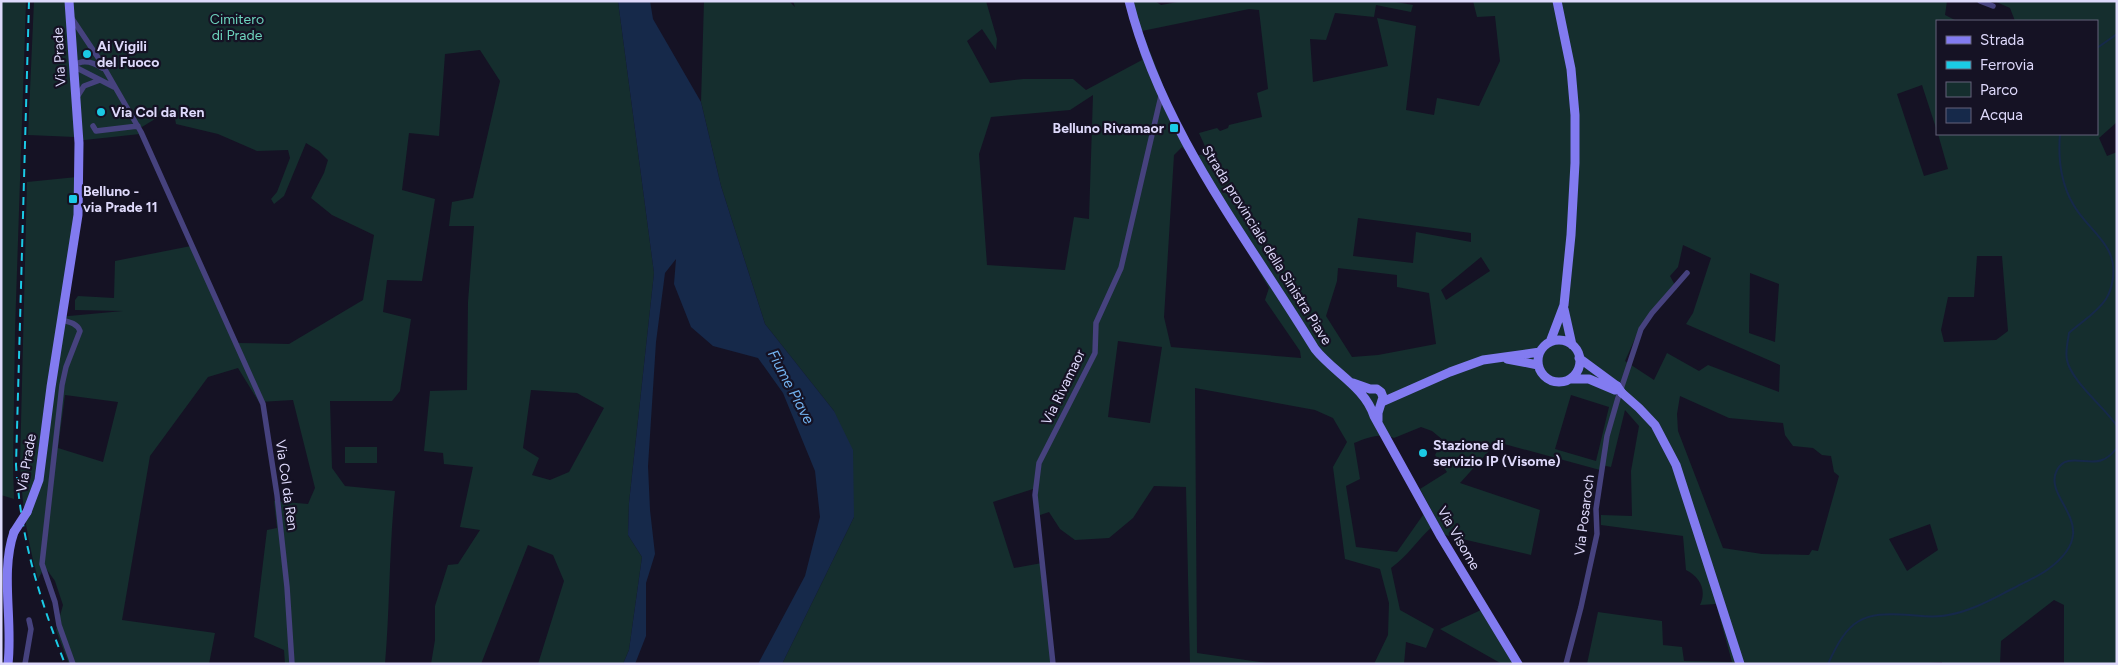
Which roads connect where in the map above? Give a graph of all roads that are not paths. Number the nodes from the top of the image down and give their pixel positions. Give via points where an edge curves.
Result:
1 (69, 1) edge
2 (1129, 1) edge
3 (1557, 1) edge
4 (1980, 1) edge
5 (1993, 6) dead end
6 (71, 17) junction
7 (98, 62) junction
8 (73, 66) junction
9 (92, 77) junction
10 (100, 80) junction
11 (114, 87) junction
12 (1161, 96) junction
13 (76, 102) junction
14 (93, 126) dead end
15 (138, 126) junction
16 (1687, 273) dead end
17 (1564, 305) junction
18 (61, 320) junction
19 (1550, 342) junction
20 (1572, 345) junction
21 (1540, 352) junction
22 (1500, 357) junction
23 (1580, 358) junction
24 (1538, 365) junction
25 (1571, 379) junction
26 (1351, 382) junction
27 (1370, 389) junction
28 (1381, 392) junction
29 (1403, 393) junction
30 (1619, 393) junction
31 (1374, 403) junction
32 (29, 620) dead end
33 (8, 664) edge
34 (25, 664) edge
35 (73, 664) edge
36 (292, 664) edge
37 (1053, 664) edge
38 (1518, 664) edge
39 (1566, 664) edge
40 (1740, 664) edge

1 - 6 main road, Via Prade
2 - 12 main road, Strada provinciale della Sinistra Piave
3 - 17 main road via 1571,69 1575,115 1571,235
4 - 5 street
6 - 7 street, Via Col da Ren
6 - 8 main road, Via Prade
7 - 8 street via 82,62
7 - 9 street
7 - 11 street, Via Col da Ren
8 - 9 street
8 - 13 main road, Via Prade
9 - 10 street
10 - 11 street
10 - 13 street via 84,86
11 - 15 street, Via Col da Ren
12 - 26 main road, Strada provinciale della Sinistra Piave via 1208,183 1315,348 1330,366
12 - 37 street, Via Rivamaor via 1121,268 1096,324 1095,354 1040,463 1035,495
13 - 18 main road, Via Prade via 80,185 78,215
14 - 15 street via 96,131
15 - 36 street, Via Col da Ren via 263,404 279,513
16 - 30 street, Via Posaroch via 1641,329
17 - 19 main road
17 - 20 main road
18 - 33 main road, Via Prade, bridge via 39,480 28,512 5,552 2,567 10,637
18 - 35 street, Via Prade via 78,326 80,331 66,367 42,564
19 - 20 main road via 1562,341
19 - 21 main road
20 - 23 main road
21 - 22 main road
21 - 24 main road
22 - 24 main road
22 - 29 main road via 1469,365
23 - 25 main road
23 - 30 main road
24 - 25 main road via 1540,372 1551,381 1558,383
25 - 30 main road via 1589,380
26 - 27 main road, Strada provinciale della Sinistra Piave
26 - 31 main road, Strada provinciale della Sinistra Piave
27 - 28 main road, Strada provinciale della Sinistra Piave via 1377,388
27 - 31 main road
28 - 29 main road
28 - 31 main road via 1383,397
29 - 31 main road
30 - 39 street, Via Posaroch via 1607,436 1596,509 1597,534
30 - 40 main road via 1655,426 1676,465
31 - 38 main road, Via Visome via 1378,424 1441,537
32 - 34 street via 31,629

